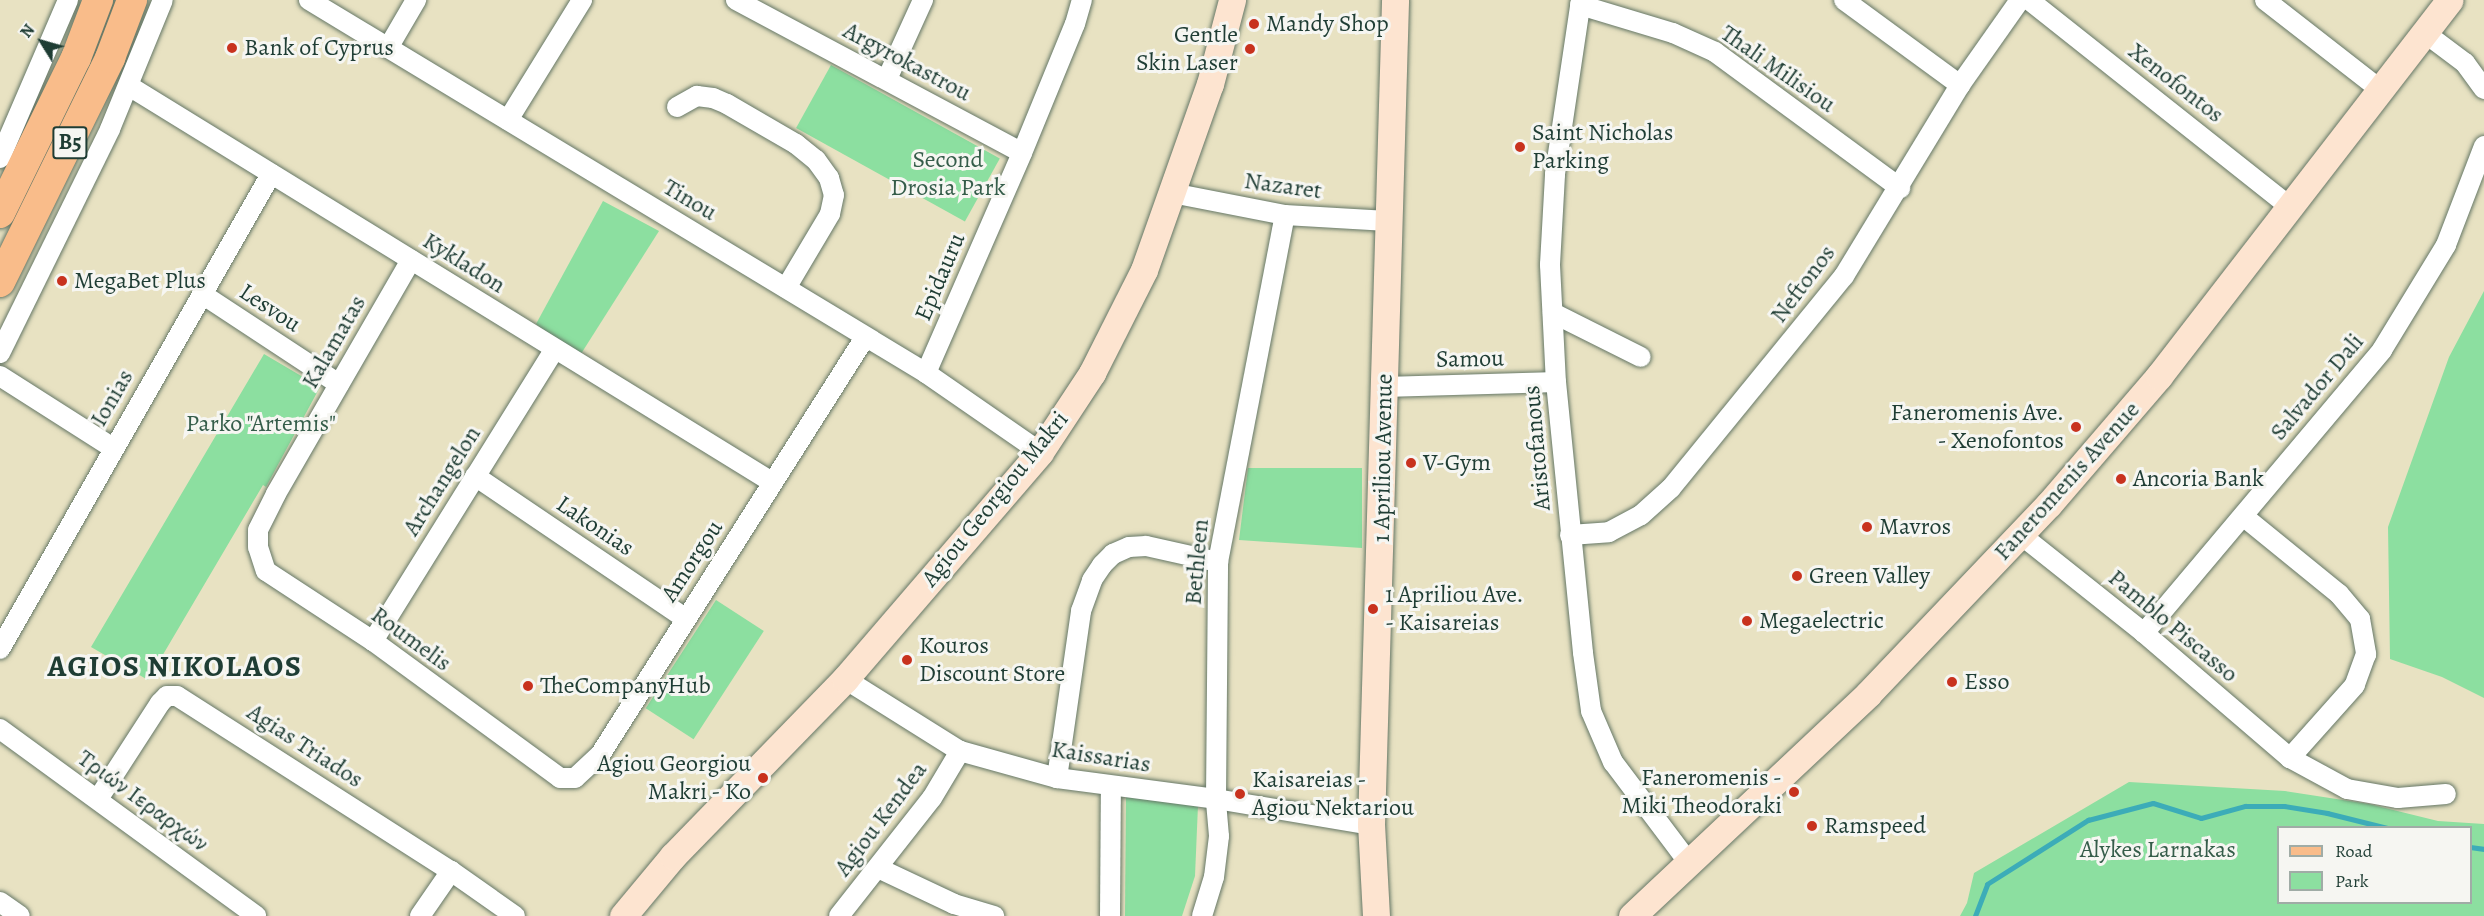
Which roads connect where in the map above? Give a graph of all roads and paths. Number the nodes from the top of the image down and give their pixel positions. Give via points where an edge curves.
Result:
1 (68, 0) edge
2 (98, 0) edge
3 (132, 0) edge
4 (163, 0) edge
5 (309, 0) edge
6 (416, 0) edge
7 (582, 0) edge
8 (736, 0) edge
9 (923, 0) edge
10 (1082, 0) edge
11 (1232, 0) edge
12 (1395, 0) edge
13 (1844, 0) edge
14 (2020, 0) edge
15 (2029, 0) edge
16 (2265, 0) edge
17 (2450, 0) edge
18 (1580, 2) edge
19 (766, 7) edge
20 (2425, 33) junction
21 (388, 48) junction
22 (887, 80) junction
23 (1960, 85) junction
24 (129, 86) junction
25 (2484, 89) edge
26 (2382, 91) junction
27 (676, 107) dead end
28 (508, 120) junction
29 (2484, 146) edge
30 (1022, 153) junction
31 (0, 158) edge
32 (271, 174) junction
33 (1899, 188) junction
34 (1172, 193) junction
35 (2290, 207) junction
36 (0, 213) edge
37 (1285, 215) junction
38 (1388, 221) junction
39 (411, 260) junction
40 (0, 282) edge
41 (786, 288) junction
42 (202, 294) junction
43 (1552, 314) junction
44 (865, 337) junction
45 (555, 349) junction
46 (0, 352) edge
47 (1641, 357) dead end
48 (926, 373) junction
49 (0, 376) edge
50 (1556, 382) junction
51 (339, 384) junction
52 (1384, 387) junction
53 (113, 448) junction
54 (1040, 452) junction
55 (475, 476) junction
56 (772, 482) junction
57 (2243, 516) junction
58 (1570, 535) junction
59 (2021, 535) junction
60 (258, 547) joint
61 (1218, 562) junction
62 (685, 618) junction
63 (2144, 633) junction
64 (373, 640) junction
65 (0, 649) edge
66 (845, 679) junction
67 (0, 729) edge
68 (960, 751) junction
69 (2290, 758) junction
70 (543, 768) joint
71 (1057, 778) junction
72 (1111, 786) junction
73 (2446, 794) dead end
74 (98, 799) junction
75 (1216, 799) junction
76 (1371, 825) junction
77 (1689, 863) junction
78 (878, 868) junction
79 (451, 871) junction
80 (0, 902) edge
81 (1637, 914) edge
82 (20, 916) edge
83 (256, 916) edge
84 (420, 916) edge
85 (515, 916) edge
86 (623, 916) edge
87 (839, 916) edge
88 (994, 916) edge
89 (1110, 916) edge
90 (1202, 916) edge
91 (1376, 916) edge

1 - 31 street
2 - 36 main road, B5 via 76,58
3 - 40 main road, B5 via 110,58
4 - 24 street
5 - 21 street, Tinou
6 - 21 street
7 - 28 street
8 - 19 street, Argyrokastrou
9 - 22 street
10 - 30 street, Epidauru
11 - 34 main road, Agiou Georgiou Makri via 1210,84
12 - 38 main road, 1 Apriliou Avenue
13 - 23 street
14 - 23 street, Neftonos
15 - 35 street, Xenofontos
16 - 26 street
17 - 20 main road, Faneromenis Avenue
18 - 33 street, Thali Milisiou via 1673,33 1715,52
18 - 43 street, Aristofanous via 1554,183
19 - 22 street, Argyrokastrou
20 - 25 street via 2465,63
20 - 26 main road, Faneromenis Avenue
21 - 28 street, Tinou
22 - 30 street, Argyrokastrou
23 - 33 street, Neftonos
24 - 32 street, Kykladon
24 - 46 street
26 - 35 main road, Faneromenis Avenue
27 - 41 street via 697,96 727,104 796,144 830,178 834,195 830,214
28 - 41 street, Tinou
29 - 57 street, Salvador Dali via 2446,245 2382,350
30 - 48 street, Epidauru
32 - 39 street, Kykladon
32 - 42 street, Ionias
33 - 58 street, Neftonos via 1844,276 1671,488 1641,515 1609,532
34 - 37 street, Nazaret
34 - 54 main road, Agiou Georgiou Makri via 1144,270 1103,353
35 - 59 main road, Faneromenis Avenue via 2159,376
37 - 38 street, Nazaret
37 - 61 street, Bethleen
38 - 52 main road, 1 Apriliou Avenue
39 - 45 street, Kykladon
39 - 51 street, Kalamatas
41 - 44 street, Tinou
42 - 51 street, Lesvou
42 - 53 street, Ionias
43 - 47 street
43 - 50 street, Aristofanous
44 - 48 street, Tinou
44 - 56 street, Amorgou
45 - 55 street, Archangelon
45 - 56 street, Kykladon
48 - 54 street, Tinou
49 - 53 street
50 - 52 street, Samou
50 - 58 street, Aristofanous
51 - 60 street, Kalamatas via 265,514 258,531
52 - 76 main road, 1 Apriliou Avenue
53 - 65 street, Ionias
54 - 66 main road, Agiou Georgiou Makri
55 - 62 street, Lakonias
55 - 64 street, Archangelon
56 - 62 street, Amorgou
57 - 63 street, Salvador Dali
57 - 69 street via 2339,594 2360,619 2366,654 2355,685
58 - 77 street, Aristofanous via 1591,711 1613,762
59 - 63 street, Pamblo Piscasso
59 - 77 main road, Faneromenis Avenue via 1868,694
60 - 64 street, Roumelis via 266,571
61 - 71 street via 1146,546 1129,546 1102,565 1081,611
61 - 75 street, Bethleen
62 - 70 street, Amorgou via 600,755 586,770 575,778 560,778
63 - 69 street, Pamblo Piscasso
64 - 70 street, Roumelis
66 - 68 street, Kaissarias
66 - 86 main road, Agiou Georgiou Makri via 673,856
67 - 74 street, Τριών Ιεραρχών
68 - 71 street, Kaissarias
68 - 78 street, Agiou Kendea via 932,798
69 - 73 street, Pamblo Piscasso via 2347,789 2398,798
71 - 72 street, Kaissarias
72 - 75 street, Kaissarias
72 - 89 street
74 - 79 street, Agias Triados via 160,703 167,696 177,696
74 - 83 street, Τριών Ιεραρχών
75 - 76 street, Kaissarias
75 - 90 street, Bethleen via 1220,836 1214,877
76 - 91 main road, 1 Apriliou Avenue
77 - 81 main road, Faneromenis Avenue
78 - 87 street, Agiou Kendea
78 - 88 street via 954,904
79 - 84 street
79 - 85 street, Agias Triados
80 - 82 street

